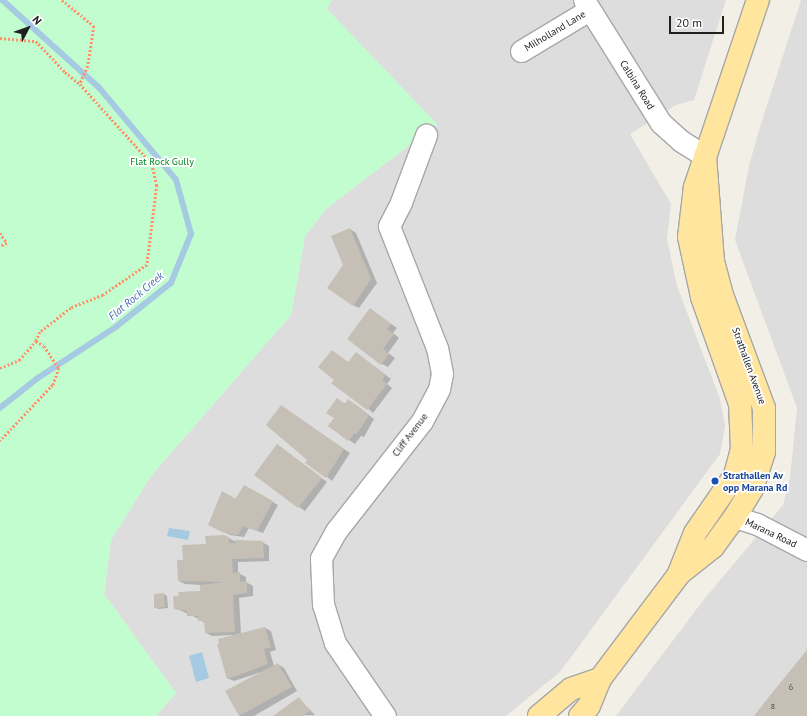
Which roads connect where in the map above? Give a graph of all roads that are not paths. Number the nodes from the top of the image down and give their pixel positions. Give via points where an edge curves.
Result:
1 (758, 0) edge
2 (586, 5) edge
3 (520, 52) dead end
4 (426, 135) dead end
5 (705, 156) junction
6 (735, 517) junction
7 (807, 550) edge
8 (679, 574) junction
9 (600, 679) junction
10 (571, 689) junction
11 (385, 716) edge
12 (539, 716) edge
13 (556, 716) edge
14 (580, 716) edge

1 - 5 main road, Strathallen Avenue
2 - 3 street, Milholland Lane
2 - 5 street, Calbina Road via 661,123 681,141
4 - 11 street, Cliff Avenue via 401,202 388,226 437,348 442,373 434,399 422,421 326,546 321,558 323,604 335,643
5 - 6 main road, Strathallen Avenue via 713,262 722,295 759,390 766,422 764,452 760,466 752,489
5 - 8 main road, Strathallen Avenue via 695,187 690,215 691,256 702,297 740,404 742,449 735,475 695,533
6 - 7 street, Marana Road via 757,524
6 - 8 main road, Strathallen Avenue via 713,547
8 - 9 main road, Strathallen Avenue
9 - 10 main road
9 - 14 main road, Strathallen Avenue via 589,706
10 - 12 main road
10 - 13 main road via 565,708

